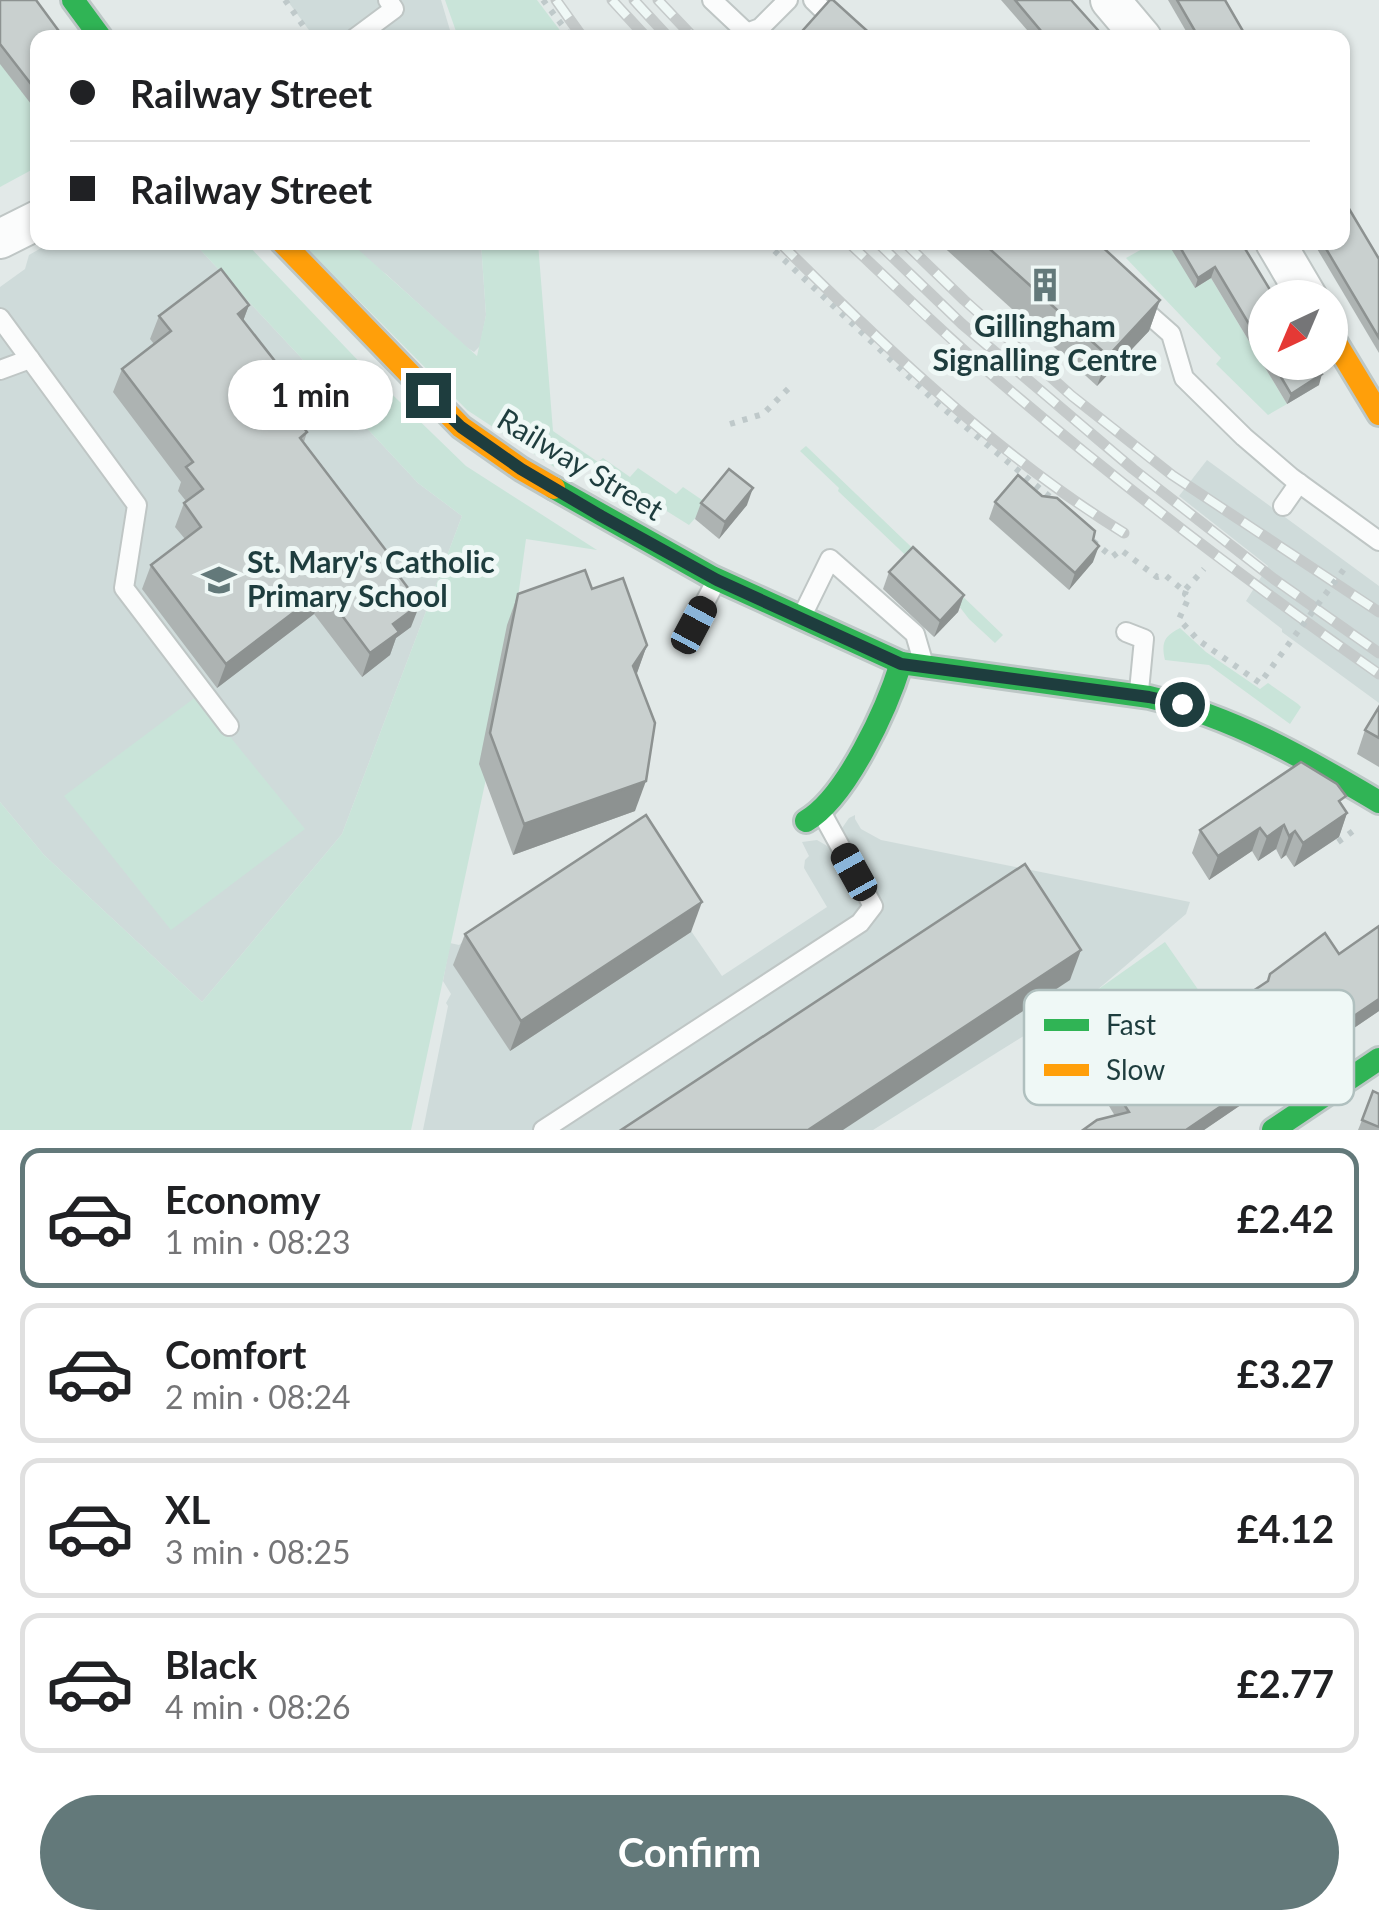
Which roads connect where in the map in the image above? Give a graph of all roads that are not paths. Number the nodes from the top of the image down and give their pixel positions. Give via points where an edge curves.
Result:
1 (73, 0) edge
2 (388, 0) edge
3 (712, 0) edge
4 (788, 0) edge
5 (813, 0) edge
6 (1110, 0) edge
7 (95, 30) edge
8 (366, 30) edge
9 (744, 30) edge
10 (755, 30) edge
11 (844, 30) edge
12 (1135, 30) edge
13 (30, 224) edge
14 (0, 239) edge
15 (290, 250) edge
16 (1280, 250) edge
17 (1297, 280) edge
18 (1124, 294) edge
19 (0, 318) edge
20 (30, 359) junction
21 (1348, 363) edge
22 (0, 370) edge
23 (1379, 414) edge
24 (1299, 483) junction
25 (1283, 506) dead end
26 (1379, 541) edge
27 (717, 580) junction
28 (800, 619) junction
29 (694, 625) dead end
30 (1126, 632) dead end
31 (913, 665) junction
32 (1139, 696) junction
33 (229, 726) dead end
34 (1379, 802) edge
35 (813, 817) joint
36 (1379, 1059) edge
37 (1354, 1078) edge
38 (1317, 1105) edge
39 (1289, 1126) edge
40 (543, 1130) edge

1 - 7 street
2 - 8 lane via 394,9
3 - 9 lane
4 - 10 lane
5 - 11 lane
6 - 12 street
13 - 14 street
15 - 27 street, Railway Street via 461,427 521,469
16 - 17 street
18 - 24 lane via 1171,334 1184,378
19 - 20 lane
20 - 22 lane
20 - 33 lane via 137,505 124,588
21 - 23 street
24 - 25 lane
24 - 26 lane
27 - 28 street, Railway Street
27 - 29 lane
28 - 31 street, Railway Street
28 - 31 lane via 830,559 915,634
30 - 32 lane via 1144,639
31 - 32 street, Railway Street
31 - 35 street via 837,792
32 - 34 street, Railway Street via 1243,726
35 - 40 lane via 873,906 860,923
36 - 37 street
38 - 39 street

